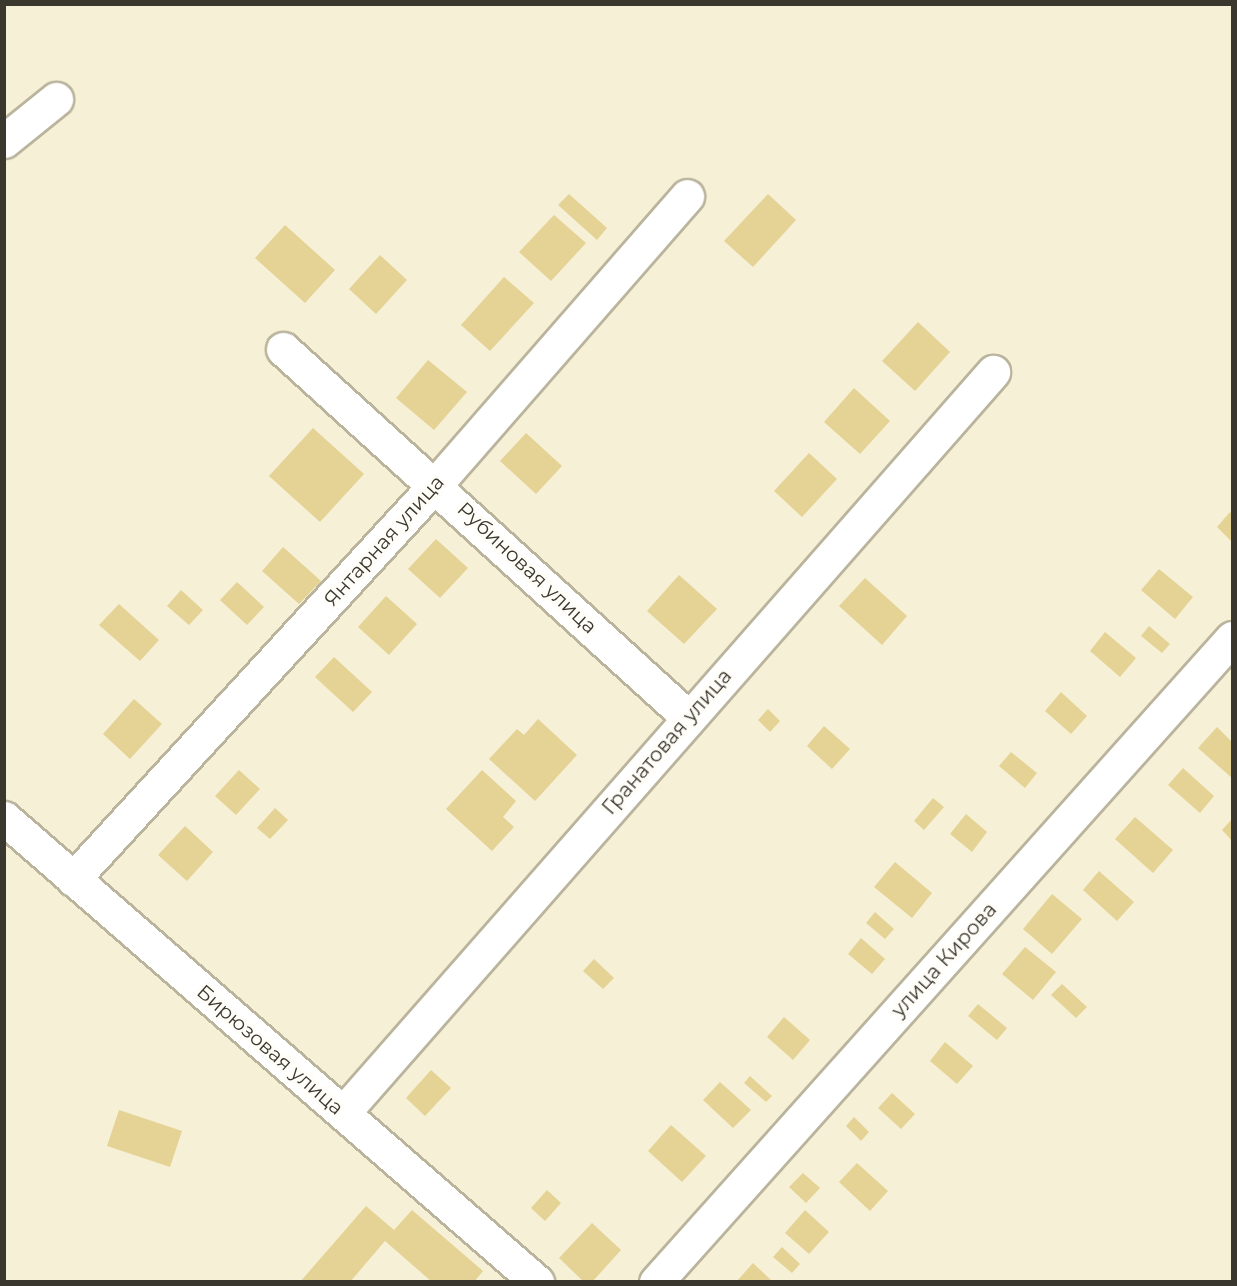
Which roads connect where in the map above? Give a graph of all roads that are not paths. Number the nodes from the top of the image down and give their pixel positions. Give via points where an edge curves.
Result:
1 (56, 99) dead end
2 (4, 141) edge
3 (687, 196) dead end
4 (283, 348) dead end
5 (993, 372) dead end
6 (436, 484) junction
7 (1233, 638) edge
8 (689, 717) junction
9 (4, 818) edge
10 (73, 879) junction
11 (343, 1113) junction
12 (537, 1281) edge
13 (656, 1281) edge

1 - 2 street
3 - 6 street, Янтарная улица
4 - 6 street, Рубиновая улица
5 - 8 street, Гранатовая улица
6 - 8 street, Рубиновая улица
6 - 10 street, Янтарная улица
7 - 13 street, улица Кирова
8 - 11 street, Гранатовая улица
9 - 10 street, Бирюзовая улица
10 - 11 street, Бирюзовая улица
11 - 12 street, Бирюзовая улица

